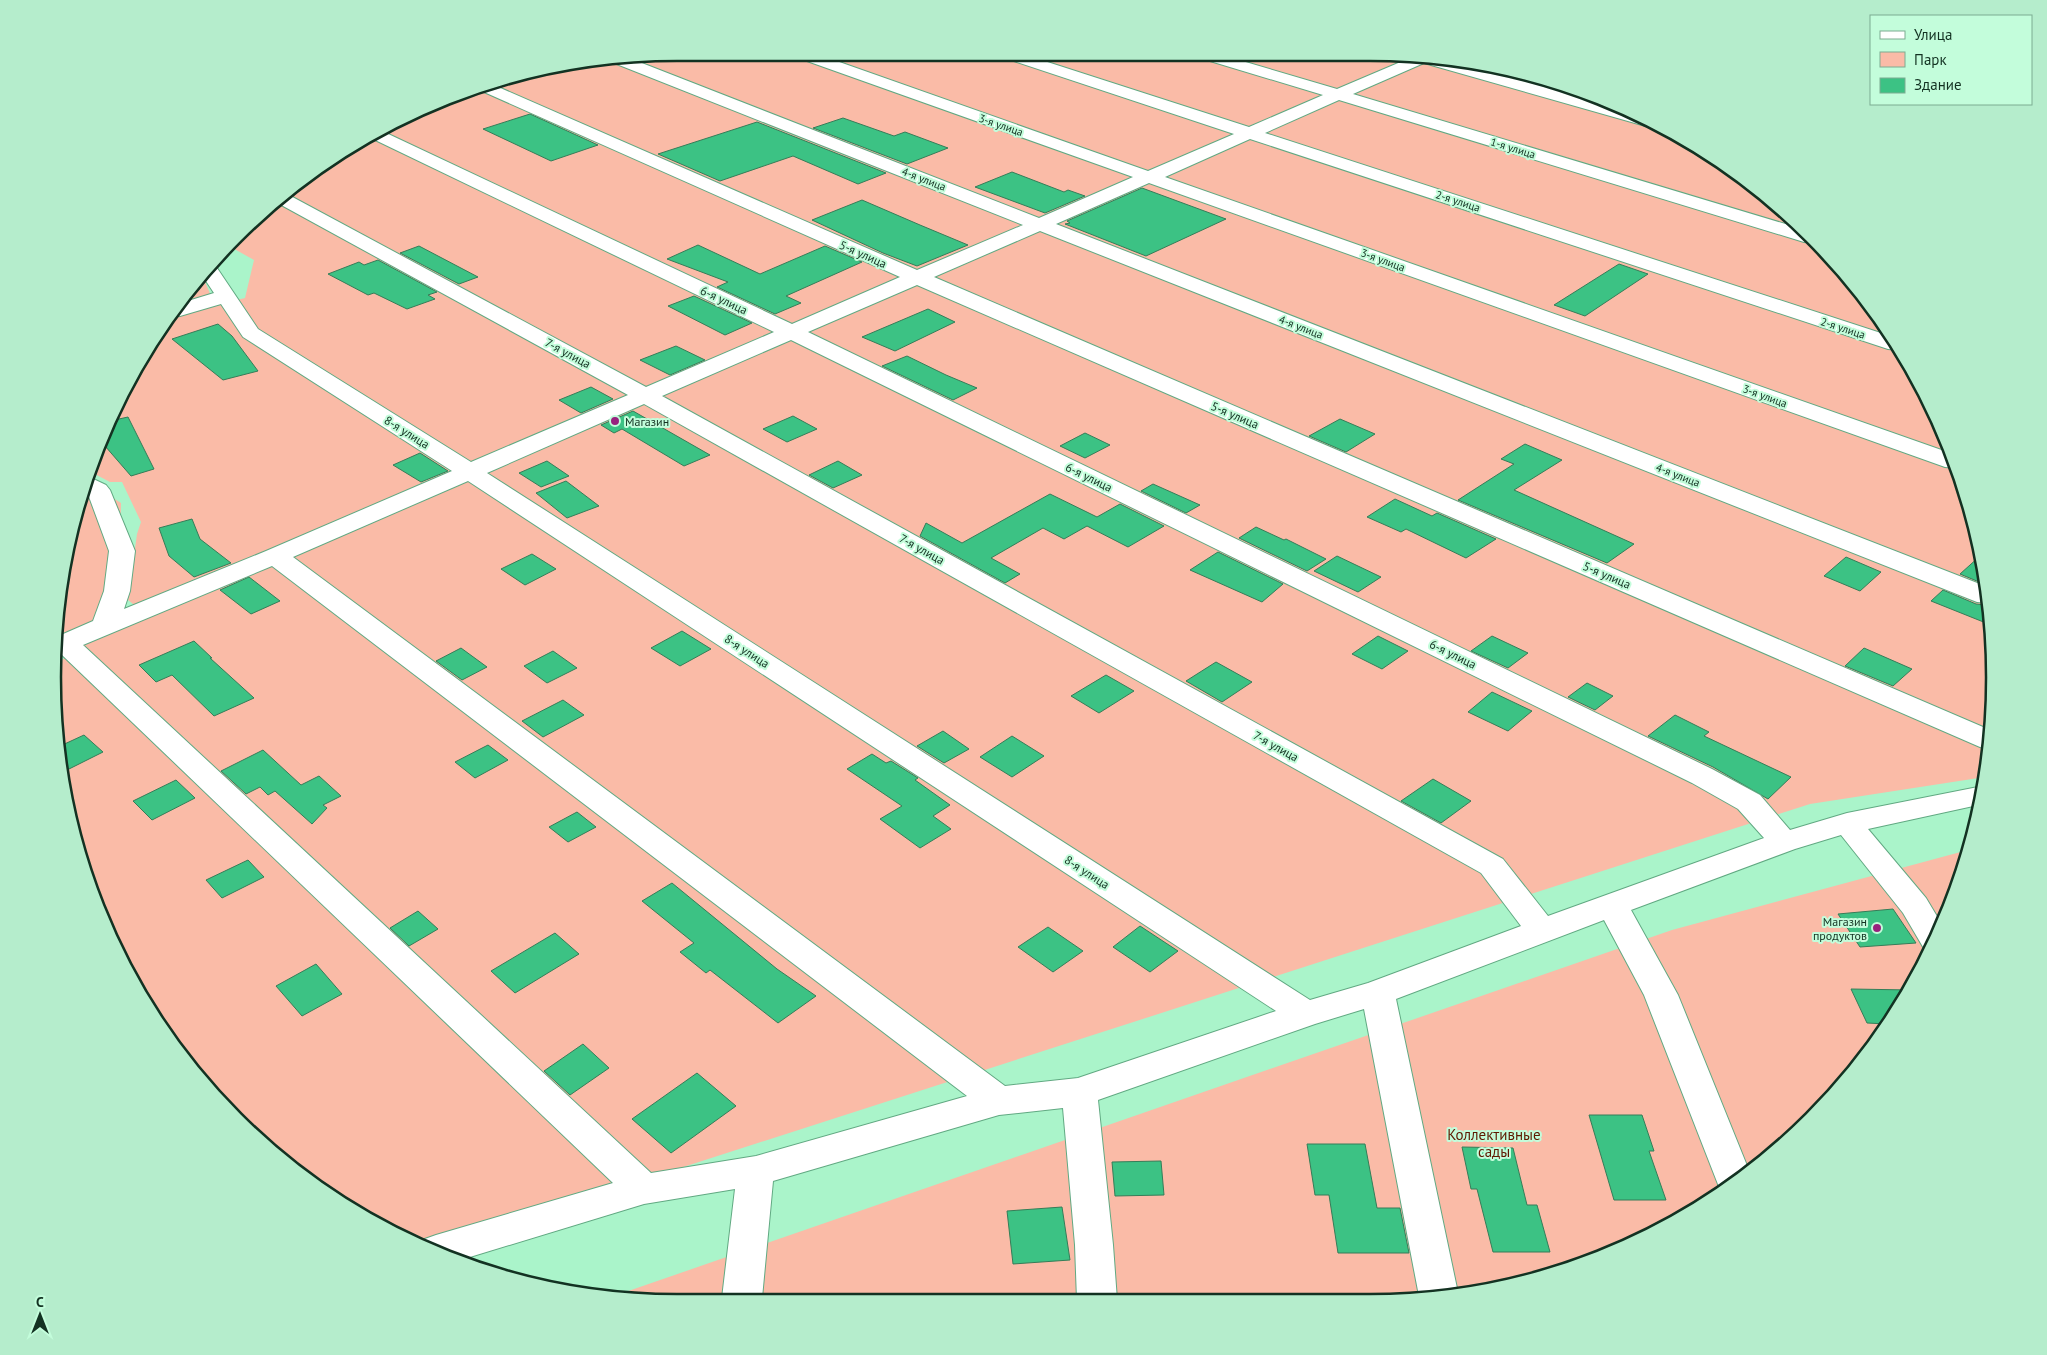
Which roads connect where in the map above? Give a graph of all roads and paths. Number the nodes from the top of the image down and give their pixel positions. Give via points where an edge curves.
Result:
1 (822, 61) edge
2 (1029, 61) edge
3 (1226, 61) edge
4 (1411, 63) edge
5 (630, 64) edge
6 (1461, 69) edge
7 (494, 89) edge
8 (1336, 95) junction
9 (1611, 111) edge
10 (1250, 132) junction
11 (382, 137) edge
12 (1148, 176) junction
13 (287, 201) edge
14 (1040, 224) junction
15 (1797, 234) edge
16 (212, 274) edge
17 (916, 277) junction
18 (227, 296) junction
19 (184, 309) edge
20 (791, 332) junction
21 (1886, 342) edge
22 (644, 394) junction
23 (1946, 459) edge
24 (470, 472) junction
25 (92, 487) edge
26 (275, 556) junction
27 (1979, 593) edge
28 (104, 626) junction
29 (63, 645) edge
30 (62, 648) edge
31 (1982, 738) edge
32 (1974, 796) edge
33 (1847, 823) junction
34 (1784, 842) junction
35 (1612, 905) junction
36 (1542, 930) junction
37 (1930, 932) edge
38 (1378, 994) junction
39 (1306, 1014) junction
40 (1079, 1092) junction
41 (999, 1101) junction
42 (756, 1170) junction
43 (1731, 1176) edge
44 (644, 1189) junction
45 (445, 1248) edge
46 (1438, 1289) edge
47 (742, 1294) edge
48 (1097, 1294) edge

1 - 12 street, 3-я улица
2 - 10 street, 2-я улица
3 - 8 street, 1-я улица
4 - 8 street
5 - 14 street, 4-я улица
6 - 9 street
7 - 17 street, 5-я улица
8 - 10 street
8 - 15 street, 1-я улица
10 - 12 street
10 - 21 street, 2-я улица
11 - 20 street, 6-я улица
12 - 14 street
12 - 23 street, 3-я улица
13 - 22 street, 7-я улица
14 - 17 street
14 - 27 street, 4-я улица
16 - 18 street, 8-я улица
17 - 20 street
17 - 31 street, 5-я улица
18 - 19 street
18 - 24 street, 8-я улица via 250,333
20 - 22 street
20 - 34 street, 6-я улица via 1702,776 1749,802
22 - 24 street
22 - 36 street, 7-я улица via 1492,866
24 - 26 street
24 - 39 street, 8-я улица
25 - 28 street via 98,490 122,551 118,592
26 - 28 street
26 - 41 street
28 - 29 street
30 - 44 street
32 - 33 street
33 - 34 street
33 - 37 street via 1915,906
34 - 35 street
35 - 36 street
35 - 43 street via 1661,995
36 - 38 street
38 - 39 street
38 - 46 street
39 - 40 street
40 - 41 street
40 - 48 street
41 - 42 street
42 - 44 street
42 - 47 street
44 - 45 street

